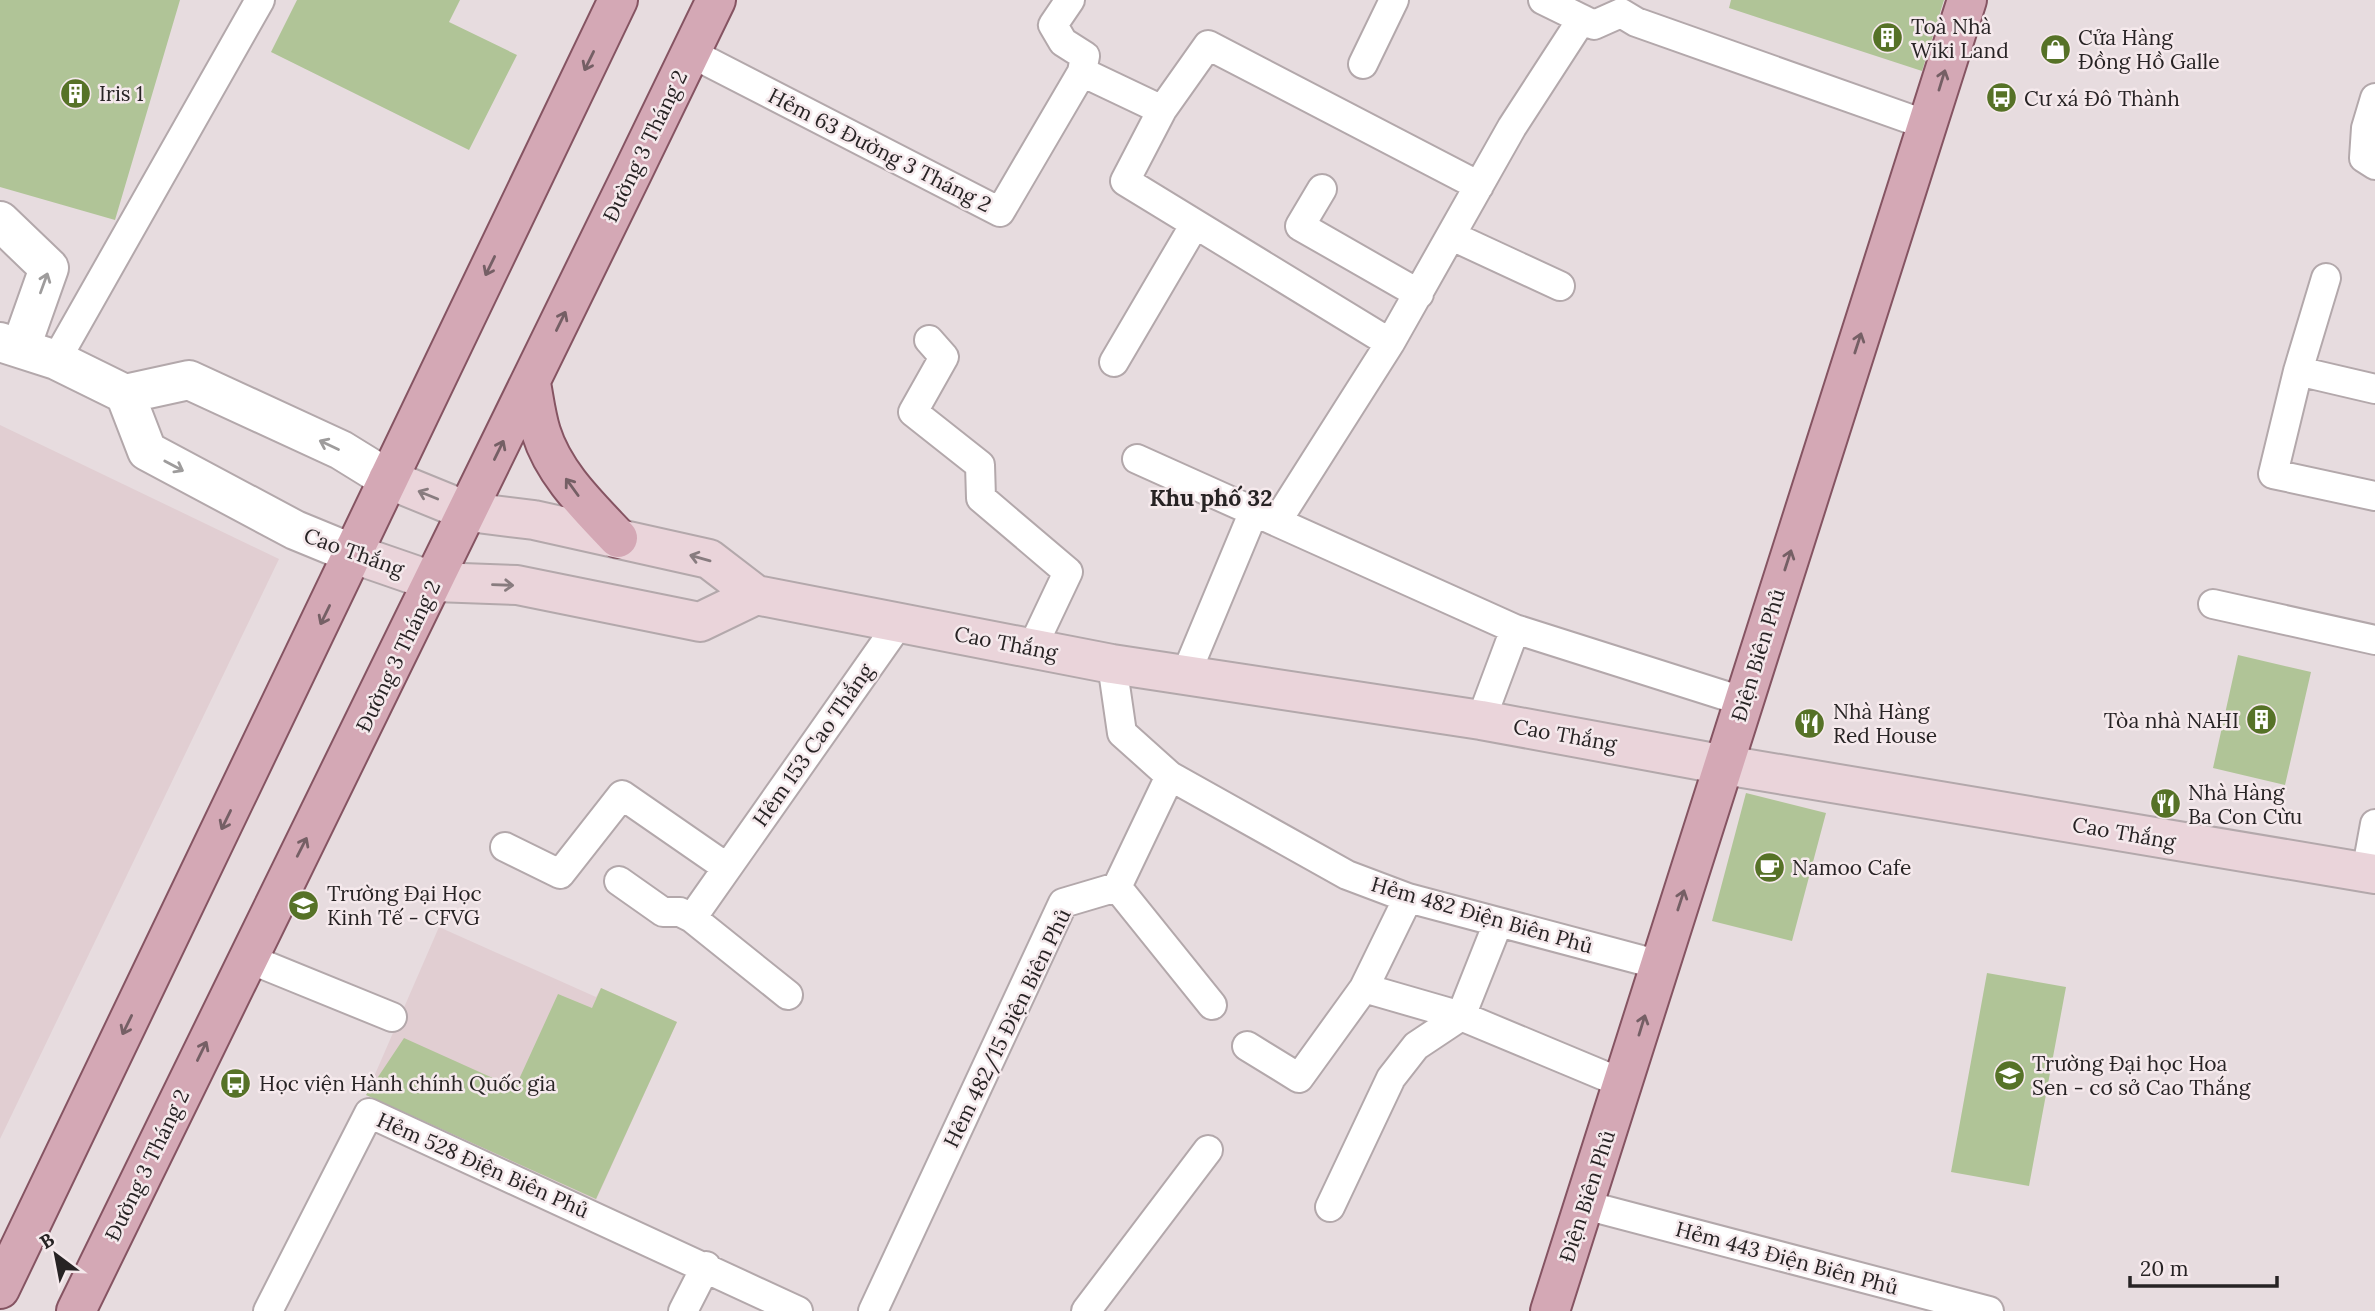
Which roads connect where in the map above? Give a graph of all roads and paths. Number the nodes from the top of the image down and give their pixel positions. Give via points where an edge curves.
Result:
1 (260, 0) edge
2 (618, 0) edge
3 (716, 0) edge
4 (1070, 0) edge
5 (1394, 0) edge
6 (1543, 0) edge
7 (1967, 0) edge
8 (1624, 7) edge
9 (1582, 19) junction
10 (691, 53) junction
11 (1363, 64) dead end
12 (1082, 72) junction
13 (2375, 98) edge
14 (1162, 110) junction
15 (1927, 125) junction
16 (2375, 165) edge
17 (1479, 186) junction
18 (1322, 189) dead end
19 (0, 221) edge
20 (1195, 224) junction
21 (1452, 236) junction
22 (2326, 278) dead end
23 (1560, 286) dead end
24 (1419, 295) junction
25 (929, 340) dead end
26 (1390, 343) junction
27 (10, 345) edge
28 (56, 360) junction
29 (1114, 362) dead end
30 (2298, 371) junction
31 (531, 383) junction
32 (2375, 389) edge
33 (125, 394) junction
34 (1137, 458) dead end
35 (388, 479) junction
36 (2375, 496) edge
37 (469, 512) junction
38 (1266, 517) junction
39 (618, 538) junction
40 (351, 552) junction
41 (435, 582) junction
42 (756, 595) junction
43 (2213, 604) dead end
44 (900, 622) junction
45 (1515, 629) junction
46 (2375, 640) edge
47 (1032, 648) junction
48 (1112, 664) junction
49 (1186, 674) junction
50 (1742, 701) junction
51 (1481, 720) junction
52 (1725, 765) junction
53 (1170, 776) junction
54 (2375, 824) edge
55 (505, 847) dead end
56 (726, 867) junction
57 (2371, 873) edge
58 (619, 881) dead end
59 (1117, 887) junction
60 (1408, 898) junction
61 (692, 918) junction
62 (1498, 923) junction
63 (247, 958) junction
64 (1660, 965) junction
65 (1364, 988) junction
66 (788, 995) dead end
67 (1212, 1005) dead end
68 (1461, 1016) junction
69 (392, 1017) dead end
70 (1247, 1046) dead end
71 (1623, 1084) junction
72 (1208, 1150) dead end
73 (1585, 1205) junction
74 (1330, 1207) dead end
75 (706, 1266) junction
76 (0, 1289) edge
77 (76, 1311) edge
78 (268, 1311) edge
79 (683, 1311) edge
80 (798, 1311) edge
81 (873, 1311) edge
82 (1086, 1311) edge
83 (1550, 1311) edge
84 (1989, 1311) edge

1 - 28 lane
2 -> 35 main road
3 - 10 main road, Đường 3 Tháng 2
4 - 12 lane via 1053,25 1063,42 1085,56
5 - 11 lane
6 - 9 lane
15 -> 7 main road, Điện Biên Phủ
8 - 9 lane via 1594,25
8 - 15 lane via 1636,22
9 - 17 lane
10 - 12 lane, Hẻm 63 Đường 3 Tháng 2 via 1000,212
31 -> 10 main road, Đường 3 Tháng 2
12 - 14 lane
13 - 16 lane via 2364,158
14 - 17 lane via 1208,45
14 - 20 lane via 1125,181
50 -> 15 main road, Điện Biên Phủ
17 - 21 lane
18 - 24 lane via 1300,226
27 -> 19 street via 49,268
20 - 26 lane
20 - 29 lane
21 - 23 lane
21 - 24 lane
22 - 30 lane
24 - 26 lane
25 - 47 lane via 944,357 912,412 979,465 981,498 1068,572
26 - 38 lane
27 - 28 street
28 - 33 street
30 - 32 lane
30 - 36 lane via 2273,474
37 -> 31 main road, Đường 3 Tháng 2
39 -> 31 main road via 577,495 553,461 541,432
35 -> 33 street, Cao Thắng via 341,450 189,380
33 -> 40 street, Cao Thắng via 147,452 295,530
34 - 38 lane
37 -> 35 main road, Cao Thắng
35 - 40 main road
37 - 39 main road, Cao Thắng
37 - 41 main road, Đường 3 Tháng 2
38 - 45 lane
38 - 49 lane
42 -> 39 main road, Cao Thắng via 709,559
40 - 41 main road, Cao Thắng
40 -> 76 main road via 318,630
41 -> 42 main road, Cao Thắng via 517,585 701,622
63 -> 41 main road, Đường 3 Tháng 2
42 - 44 main road, Cao Thắng
43 - 46 lane
44 - 47 main road, Cao Thắng
44 - 56 lane, Hẻm 153 Cao Thắng
45 - 50 lane
45 - 51 lane
47 - 48 main road, Cao Thắng
48 - 49 main road, Cao Thắng
48 - 53 lane, Hẻm 482 Điện Biên Phủ via 1122,733
49 - 51 main road, Cao Thắng
50 - 52 main road, Điện Biên Phủ
51 - 52 main road, Cao Thắng
52 - 57 main road, Cao Thắng
64 -> 52 main road, Điện Biên Phủ
53 - 59 lane
53 - 60 lane, Hẻm 482 Điện Biên Phủ via 1347,875
54 - 57 lane
55 - 56 lane via 560,874 622,795
56 - 61 lane, Hẻm 153 Cao Thắng
58 - 61 lane via 663,912
59 - 67 lane
59 - 81 lane, Hẻm 482/15 Điện Biên Phủ via 1063,903
60 - 62 lane, Hẻm 482 Điện Biên Phủ
60 - 65 lane
61 - 66 lane
62 - 64 lane, Hẻm 482 Điện Biên Phủ
62 - 68 lane
63 - 69 lane
77 -> 63 main road, Đường 3 Tháng 2
71 -> 64 main road, Điện Biên Phủ
65 - 68 lane
65 - 70 lane via 1299,1078
68 - 71 lane
68 - 74 lane via 1416,1045 1391,1078
71 - 73 main road, Điện Biên Phủ
72 - 82 lane
73 - 83 main road, Điện Biên Phủ
73 - 84 lane, Hẻm 443 Ðiện Biên Phủ
75 - 78 lane, Hẻm 528 Điện Biên Phủ via 369,1113
75 - 79 lane
75 - 80 lane, Hẻm 528 Điện Biên Phủ

